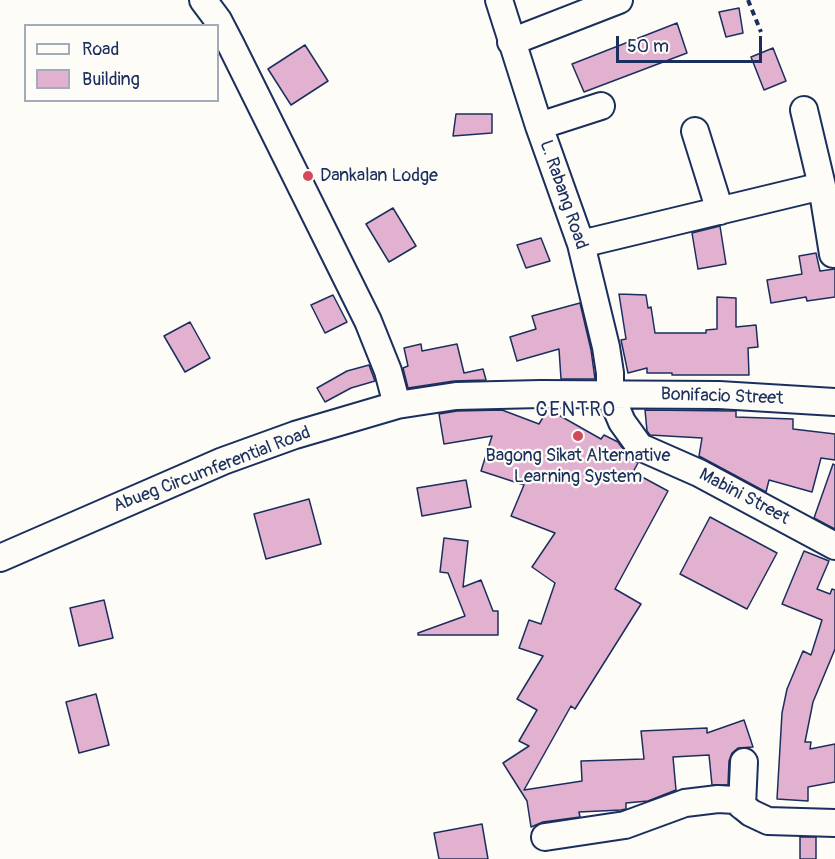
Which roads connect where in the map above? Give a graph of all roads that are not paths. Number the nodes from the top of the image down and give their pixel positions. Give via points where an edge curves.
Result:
1 (203, 0) edge
2 (499, 0) edge
3 (619, 0) edge
4 (511, 42) junction
5 (601, 106) dead end
6 (804, 110) dead end
7 (538, 126) junction
8 (695, 131) dead end
9 (822, 186) junction
10 (720, 211) junction
11 (581, 243) junction
12 (833, 254) dead end
13 (610, 394) junction
14 (835, 402) edge
15 (397, 405) junction
16 (835, 546) edge
17 (0, 558) edge
18 (744, 762) dead end
19 (742, 806) junction
20 (835, 823) edge
21 (545, 837) dead end

1 - 15 street via 231,45 368,321
2 - 4 street, L. Rabang Road
3 - 4 street
4 - 7 street, L. Rabang Road
5 - 7 street
6 - 9 street
7 - 11 street, L. Rabang Road
8 - 10 street
9 - 10 street
9 - 12 street
10 - 11 street
11 - 13 street, L. Rabang Road via 606,346
13 - 14 street, Bonifacio Street via 718,394
13 - 15 street, Abueg Circumferential Road via 456,396
13 - 16 street, Mabini Street via 622,422 640,447 699,473
15 - 17 street, Abueg Circumferential Road via 223,461
18 - 19 street
19 - 20 street via 768,821
19 - 21 street via 728,799 685,803 625,825

